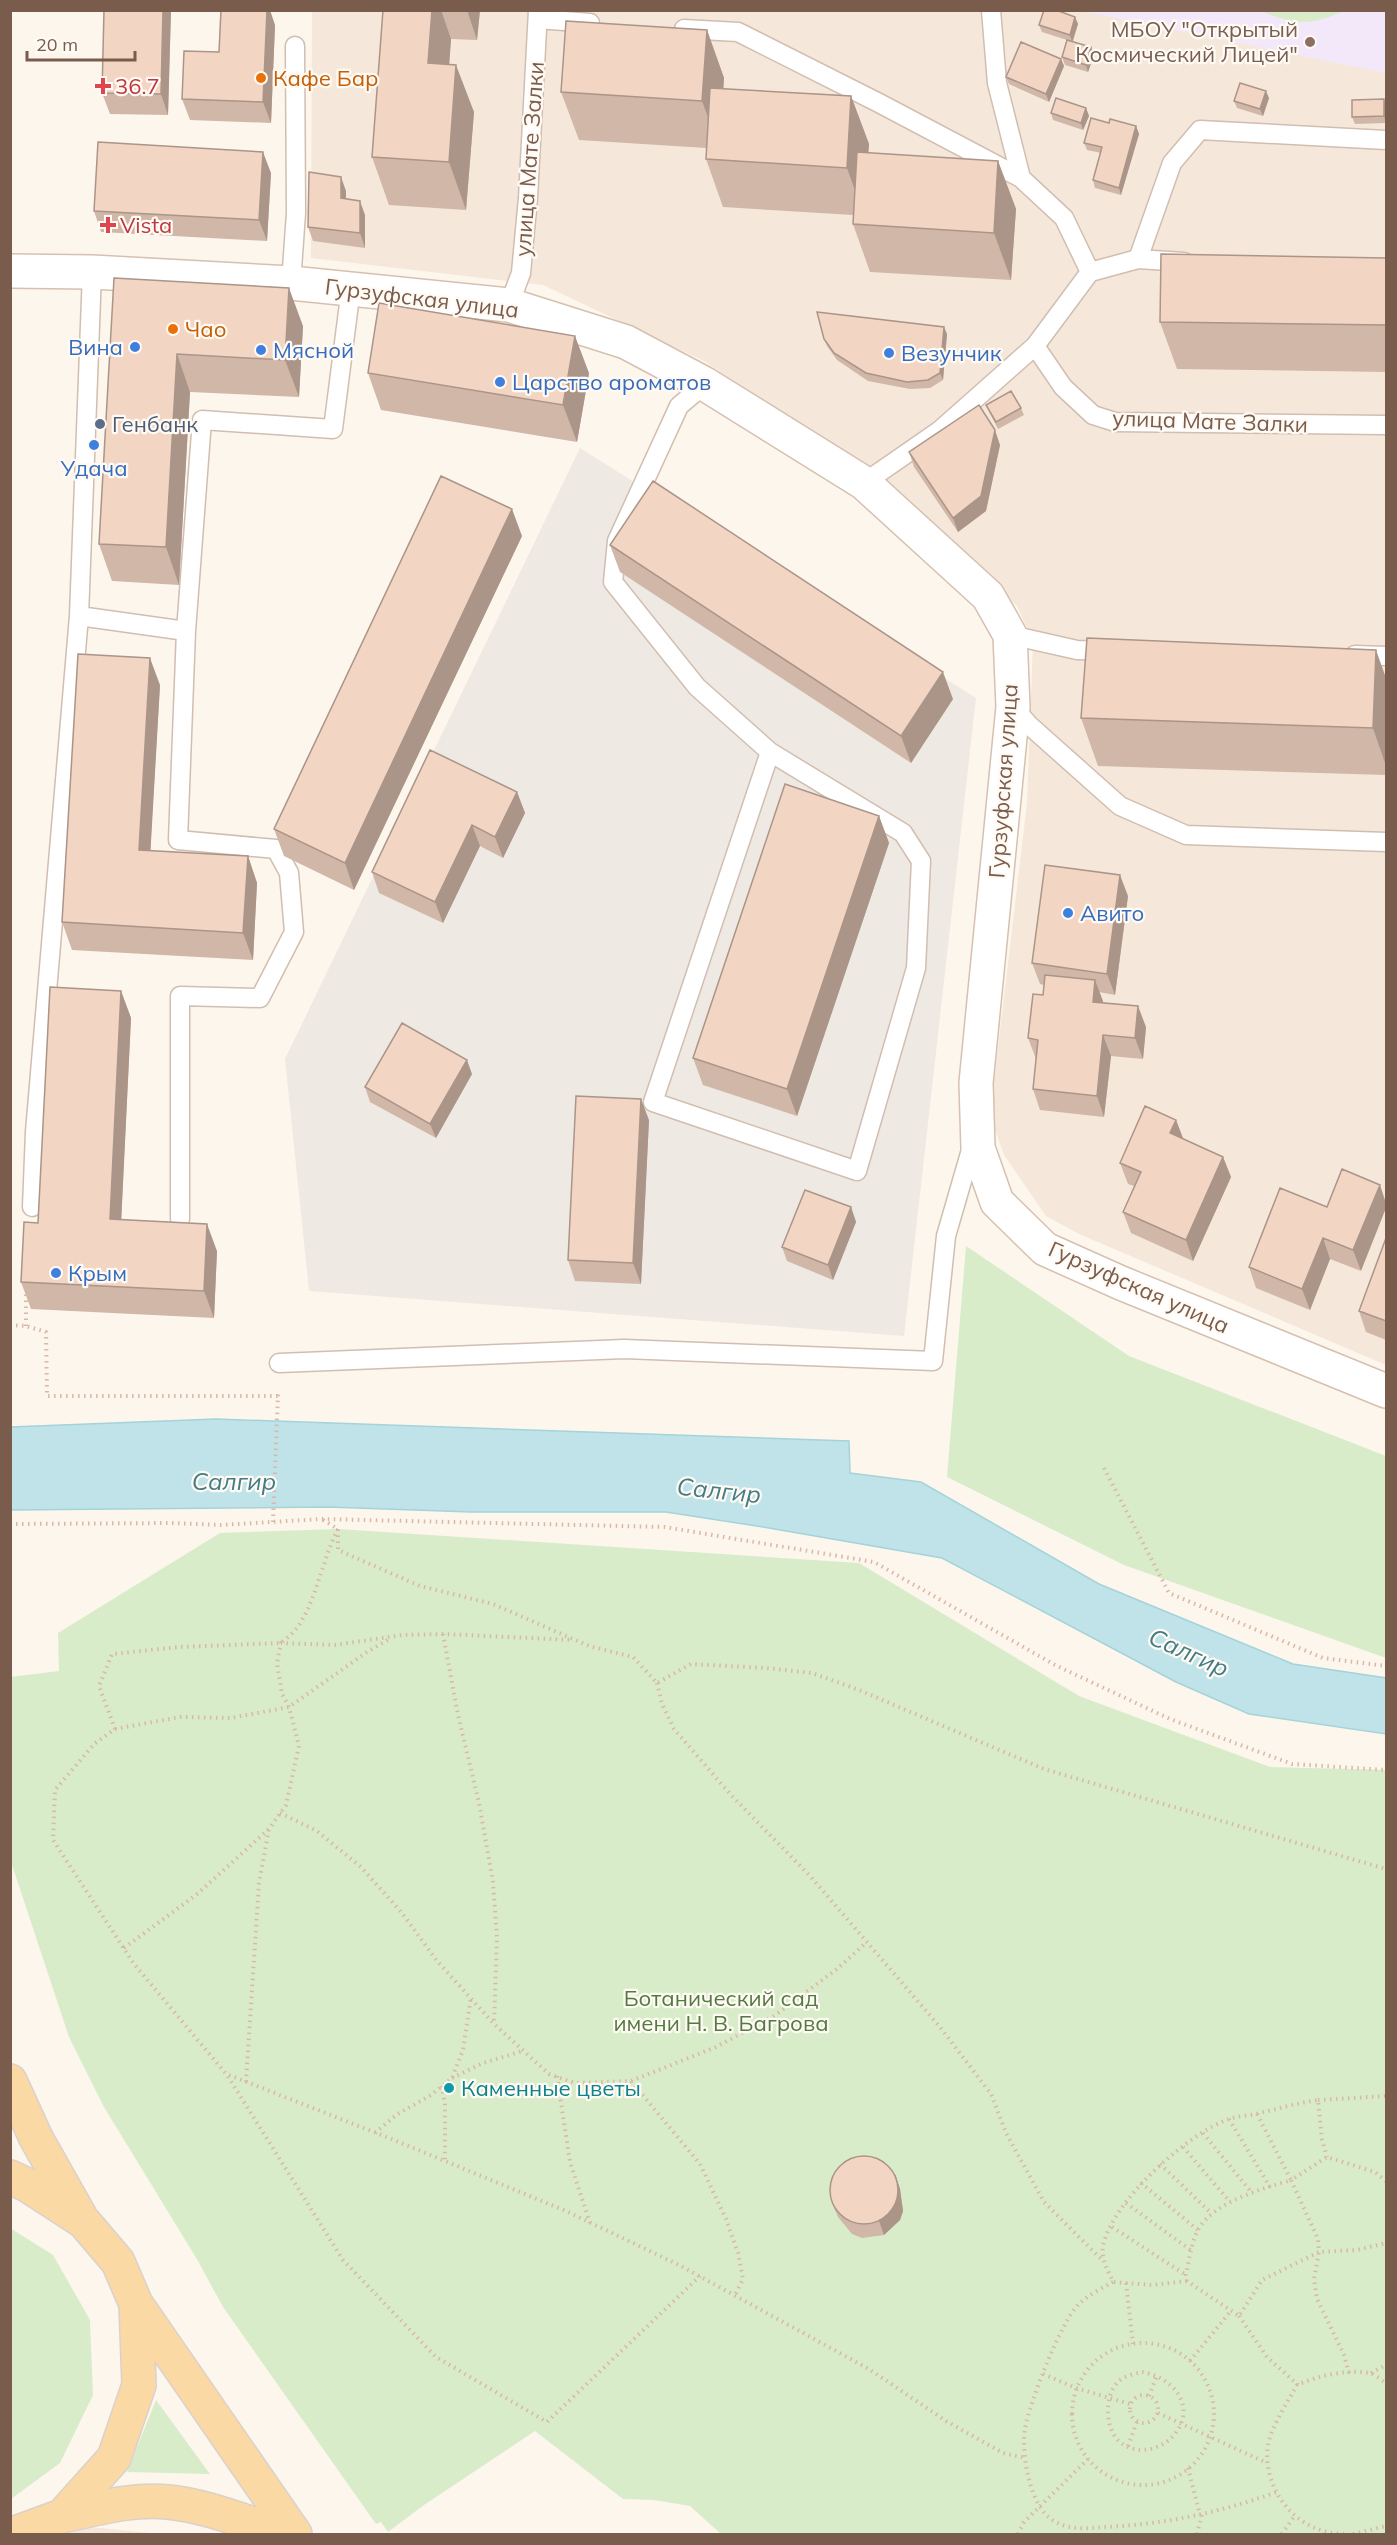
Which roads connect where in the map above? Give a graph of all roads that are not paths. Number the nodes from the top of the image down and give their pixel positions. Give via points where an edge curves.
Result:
1 (991, 10) edge
2 (538, 15) edge
3 (609, 24) edge
4 (667, 28) edge
5 (295, 46) dead end
6 (1386, 140) edge
7 (1021, 178) junction
8 (1138, 259) junction
9 (1204, 263) edge
10 (10, 271) edge
11 (92, 272) junction
12 (1090, 272) junction
13 (291, 283) junction
14 (351, 288) junction
15 (509, 304) junction
16 (1035, 346) junction
17 (705, 384) junction
18 (1386, 425) edge
19 (864, 483) junction
20 (79, 615) junction
21 (186, 631) junction
22 (1010, 635) junction
23 (1124, 651) edge
24 (1339, 655) edge
25 (1386, 656) edge
26 (1013, 706) junction
27 (770, 752) junction
28 (1386, 842) edge
29 (978, 1129) junction
30 (32, 1207) dead end
31 (180, 1219) dead end
32 (279, 1363) dead end
33 (1386, 1391) edge
34 (10, 2080) edge
35 (10, 2177) edge
36 (84, 2222) junction
37 (136, 2304) junction
38 (62, 2516) junction
39 (14, 2535) edge
40 (284, 2535) edge
41 (295, 2535) edge

1 - 7 lane via 997,83
2 - 3 lane
2 - 15 lane, улица Мате Залки via 521,273
4 - 7 lane via 738,32
5 - 13 lane via 296,213
6 - 8 lane via 1200,130 1172,163
7 - 12 lane via 1064,219
8 - 9 lane
8 - 12 lane
10 - 11 main road, Гурзуфская улица
11 - 13 main road, Гурзуфская улица
11 - 20 lane
12 - 16 lane
13 - 14 main road, Гурзуфская улица
14 - 15 main road, Гурзуфская улица
14 - 21 lane via 333,429 202,420
15 - 17 main road, Гурзуфская улица via 626,342
16 - 18 lane, улица Мате Залки via 1071,394 1093,415 1115,422
16 - 19 lane via 939,431
17 - 19 main road, Гурзуфская улица
17 - 27 lane via 680,406 617,541 613,582 697,687
19 - 22 main road, Гурзуфская улица via 988,596
20 - 21 lane
20 - 30 lane via 34,1132
21 - 31 lane via 178,840 276,849 289,873 294,932 260,998 180,996
22 - 23 lane via 1077,650
22 - 26 main road, Гурзуфская улица
24 - 25 lane
26 - 28 lane via 1120,806 1186,835
26 - 29 main road, Гурзуфская улица via 976,1083
27 - 27 lane via 903,833 921,861 916,968 857,1171 653,1102
29 - 32 lane via 945,1236 933,1361 624,1349
29 - 33 main road, Гурзуфская улица via 978,1148 997,1202 1045,1249
34 - 36 main road via 36,2138
35 - 36 main road
36 - 37 main road via 118,2262
37 - 38 main road via 139,2385 114,2458
37 - 41 main road
38 - 39 main road
38 - 40 main road via 129,2503 167,2502 201,2508

